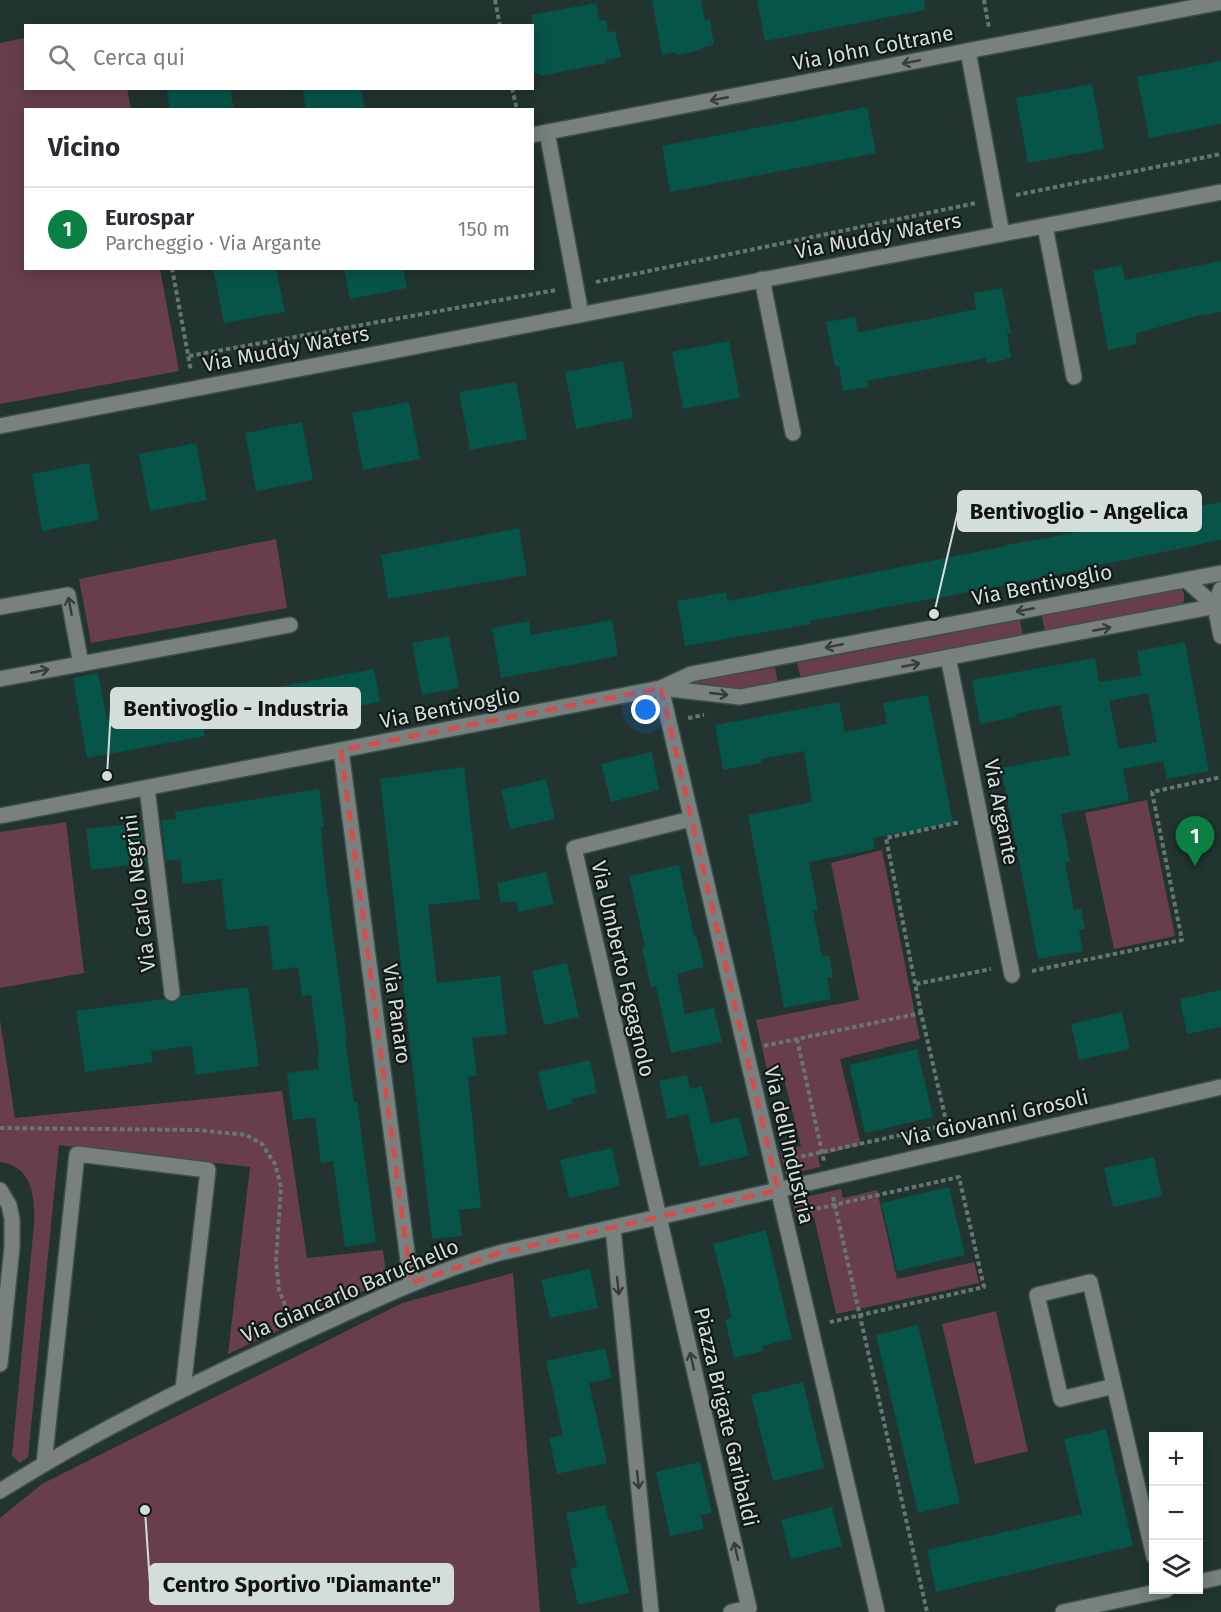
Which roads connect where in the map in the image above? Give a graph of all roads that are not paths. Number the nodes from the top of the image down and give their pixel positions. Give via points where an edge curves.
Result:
1 (1221, 2) edge
2 (968, 51) junction
3 (540, 133) edge
4 (1221, 192) edge
5 (1045, 225) junction
6 (1002, 234) junction
7 (762, 279) junction
8 (581, 314) junction
9 (1074, 377) dead end
10 (0, 426) edge
11 (793, 433) dead end
12 (1221, 573) edge
13 (1186, 580) junction
14 (1221, 589) edge
15 (1218, 606) edge
16 (0, 607) edge
17 (291, 624) dead end
18 (1221, 636) edge
19 (948, 657) junction
20 (81, 664) junction
21 (0, 679) edge
22 (660, 688) junction
23 (340, 750) junction
24 (147, 788) junction
25 (0, 816) edge
26 (692, 819) junction
27 (1012, 975) road end
28 (172, 993) dead end
29 (1221, 1087) edge
30 (0, 1190) edge
31 (778, 1190) junction
32 (659, 1217) junction
33 (613, 1228) junction
34 (411, 1283) junction
35 (0, 1364) edge
36 (1114, 1386) junction
37 (183, 1389) junction
38 (44, 1464) junction
39 (4, 1486) edge
40 (1150, 1540) edge
41 (1221, 1577) edge
42 (1203, 1581) edge
43 (1149, 1593) edge
44 (651, 1612) edge
45 (731, 1612) edge
46 (877, 1612) edge
47 (1063, 1612) edge

1 - 2 street, Via John Coltrane
2 -> 3 street, Via John Coltrane
2 - 6 street
3 - 8 street
4 - 5 street, Via Muddy Waters
5 - 6 street, Via Muddy Waters
5 - 9 street
6 - 7 street, Via Muddy Waters
7 - 8 street, Via Muddy Waters
7 - 11 street
8 - 10 street, Via Muddy Waters
12 - 13 street, Via Bentivoglio
13 - 15 street
13 -> 22 street, Via Bentivoglio via 690,674
14 - 15 street
15 - 18 street
19 -> 15 street, Via Bentivoglio
20 -> 16 street via 68,595
17 - 20 street
22 -> 19 street, Via Bentivoglio via 740,697
19 - 27 street, Via Argante
21 -> 20 street
22 - 23 street, Via Bentivoglio
22 - 26 street, Via dell'Industria
23 - 24 street, Via Bentivoglio
23 - 34 street, Via Panaro
24 - 25 street, Via Bentivoglio
24 - 28 street, Via Carlo Negrini
26 - 31 street, Via dell'Industria
26 - 32 street, Via Umberto Fogagnolo via 574,848
29 - 31 street, Via Giovanni Grosoli
30 - 35 street via 9,1204 12,1247
31 - 32 street, Via Giancarlo Baruchello
31 - 46 street, Via dell'Industria
32 - 33 street, Via Giancarlo Baruchello
45 -> 32 street, Piazza Brigate Garibaldi via 749,1608
33 - 34 street, Via Giancarlo Baruchello via 499,1253
33 -> 44 street
34 - 37 street, Via Giancarlo Baruchello
36 - 36 street via 1090,1282 1037,1295 1061,1399
36 - 40 street
37 - 38 street, Via Giancarlo Baruchello
37 - 38 street via 208,1170 77,1154
38 - 39 street, Via Giancarlo Baruchello
41 - 42 street
43 - 47 street

